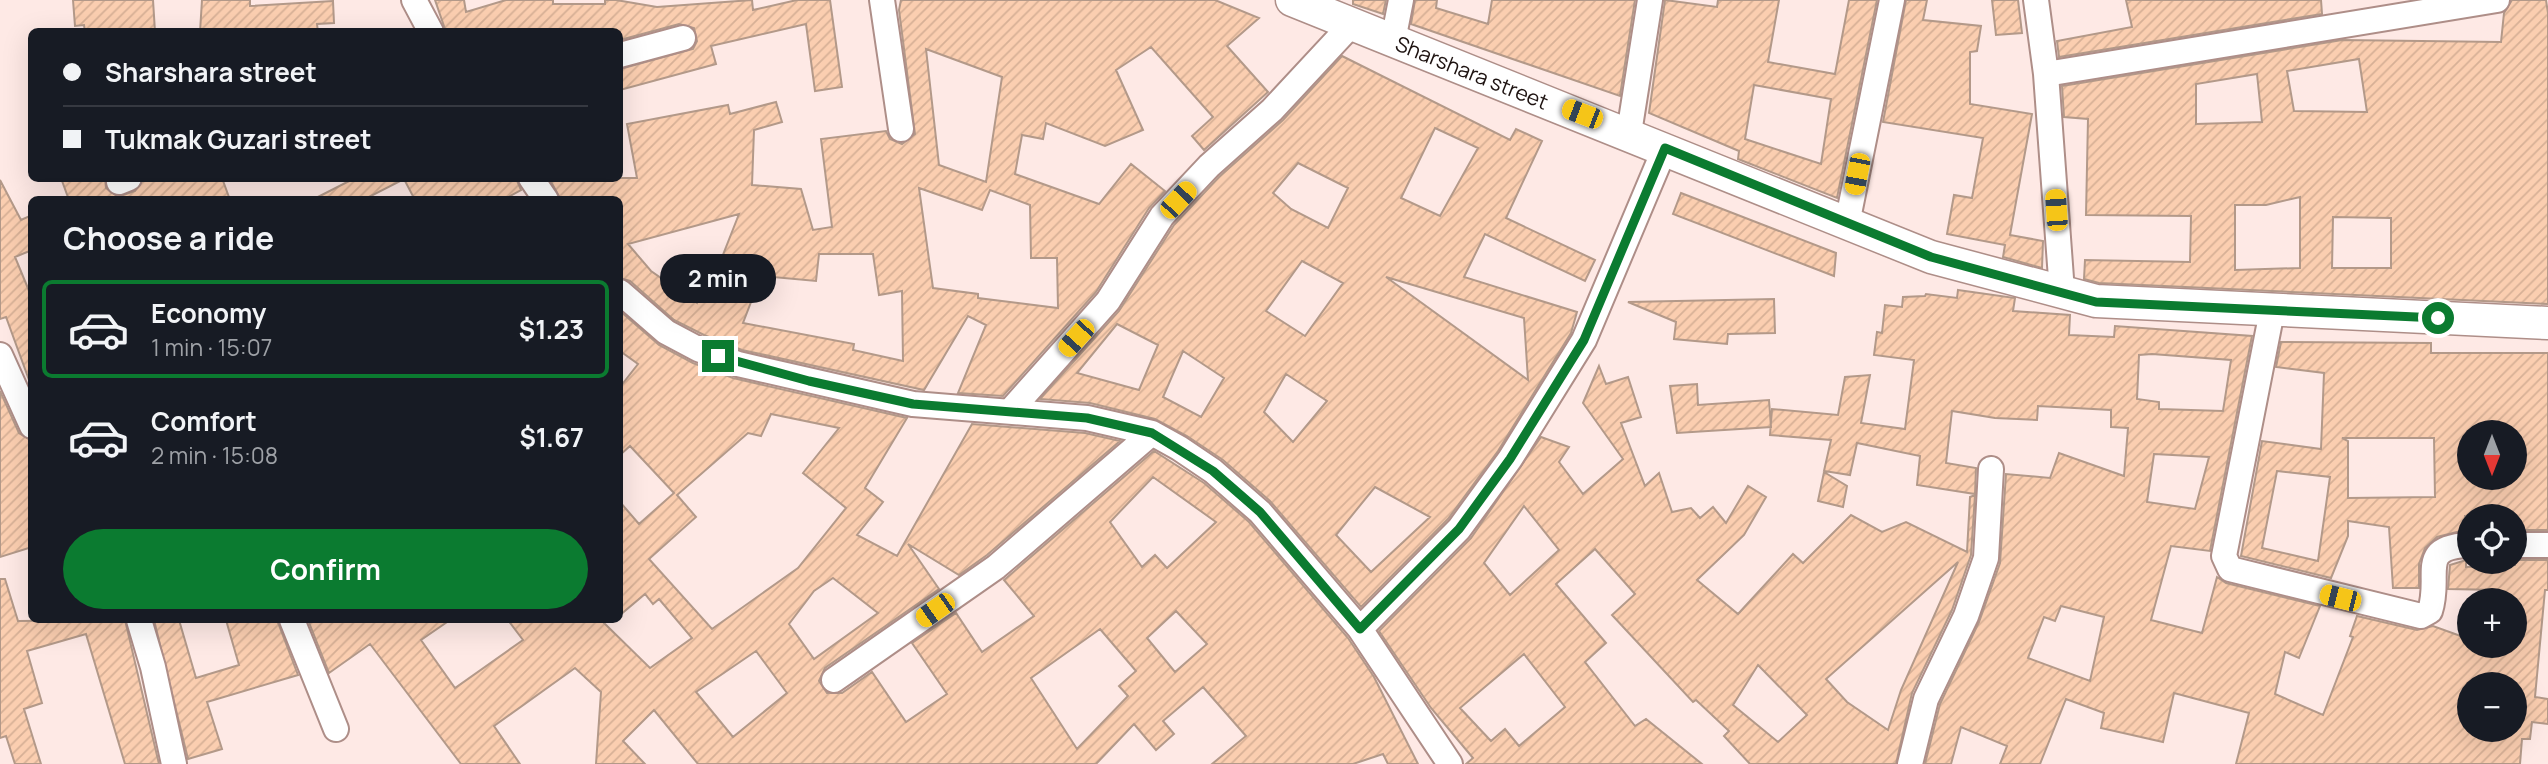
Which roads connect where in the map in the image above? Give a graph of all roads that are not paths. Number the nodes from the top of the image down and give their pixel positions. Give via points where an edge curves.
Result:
1 (414, 0) edge
2 (882, 0) edge
3 (1292, 0) edge
4 (1401, 0) edge
5 (1650, 0) edge
6 (1892, 0) edge
7 (2036, 0) edge
8 (2497, 0) edge
9 (1351, 25) junction
10 (429, 28) edge
11 (683, 38) dead end
12 (1393, 41) junction
13 (623, 54) edge
14 (2046, 74) junction
15 (901, 130) dead end
16 (1629, 133) junction
17 (1665, 148) junction
18 (1847, 224) junction
19 (2062, 292) junction
20 (623, 295) edge
21 (2272, 311) junction
22 (2548, 323) edge
23 (0, 355) edge
24 (1011, 410) junction
25 (28, 417) edge
26 (1152, 433) junction
27 (1991, 469) dead end
28 (2527, 545) edge
29 (2548, 545) edge
30 (2457, 546) edge
31 (140, 623) edge
32 (293, 623) edge
33 (1360, 629) junction
34 (834, 680) dead end
35 (336, 729) dead end
36 (174, 764) edge
37 (1450, 764) edge
38 (1910, 764) edge

1 - 10 street
2 - 15 street
3 - 9 street, Sharshara street
4 - 12 street
5 - 16 street
6 - 18 street
7 - 14 street
8 - 14 street
9 - 12 street, Sharshara street
9 - 24 street via 1272,110 1162,216 1108,302
11 - 13 street
12 - 16 street, Sharshara street
14 - 19 street
16 - 17 street, Sharshara street
17 - 18 street, Sharshara street
17 - 33 street via 1584,340 1510,459 1459,529
18 - 19 street, Sharshara street via 1931,257
19 - 21 street, Sharshara street via 2096,302
20 - 24 street via 666,332 738,364 913,404
21 - 22 street, Sharshara street
21 - 30 street via 2224,556 2230,569 2421,617 2430,611 2434,600 2434,565 2439,552
23 - 25 street
24 - 26 street via 1087,418
26 - 33 street via 1213,471 1260,512
26 - 34 street via 996,567
27 - 38 street via 1986,558 1966,615 1926,699
28 - 29 street
31 - 36 street
32 - 35 street
33 - 37 street

